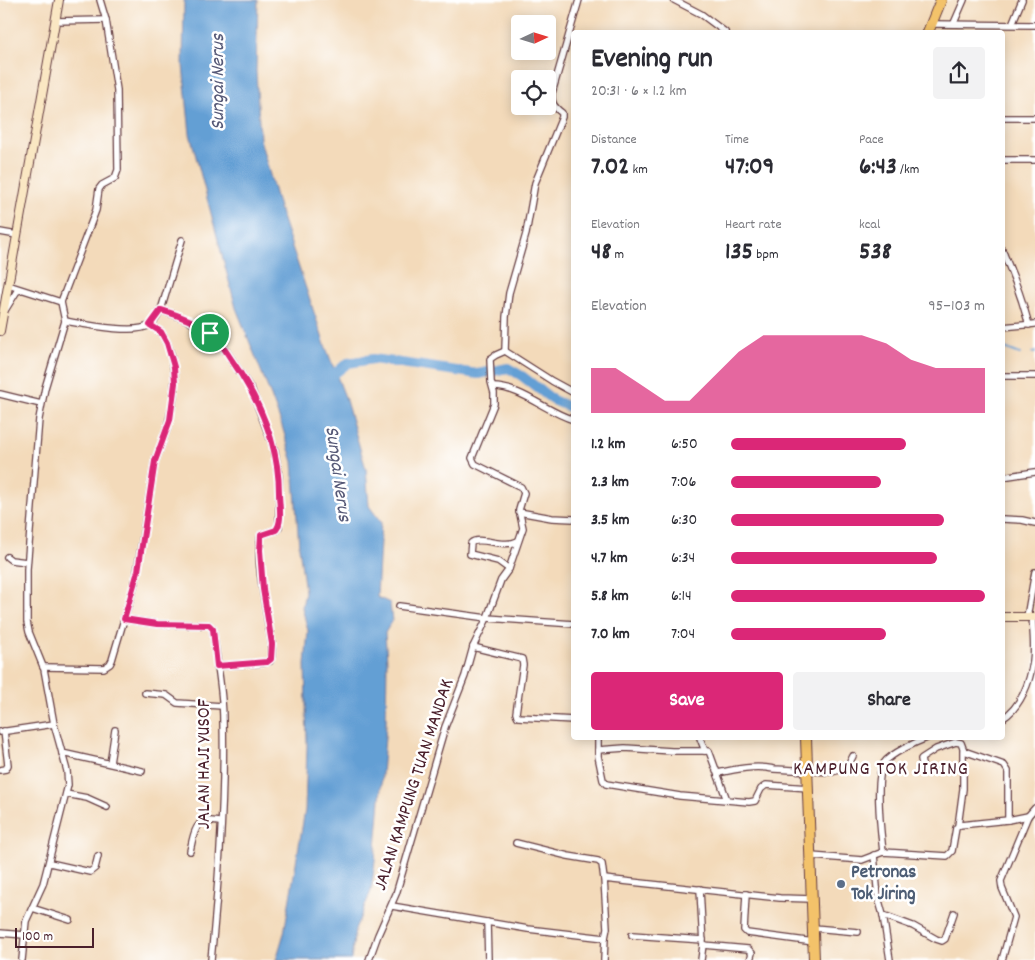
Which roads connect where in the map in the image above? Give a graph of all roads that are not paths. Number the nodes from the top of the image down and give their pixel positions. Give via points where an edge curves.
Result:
1 (59, 0) edge
2 (100, 0) edge
3 (579, 0) edge
4 (674, 0) edge
5 (941, 0) edge
6 (964, 0) edge
7 (1022, 0) edge
8 (106, 20) junction
9 (55, 21) junction
10 (954, 23) junction
11 (1012, 24) junction
12 (1035, 25) edge
13 (930, 28) edge
14 (722, 30) edge
15 (1005, 118) edge
16 (1035, 118) edge
17 (1005, 160) edge
18 (1035, 160) edge
19 (0, 232) edge
20 (17, 235) junction
21 (182, 240) dead end
22 (1005, 258) edge
23 (8, 285) junction
24 (21, 290) junction
25 (62, 302) junction
26 (161, 310) junction
27 (3, 314) junction
28 (65, 321) junction
29 (1032, 324) edge
30 (150, 325) junction
31 (1005, 327) edge
32 (0, 330) edge
33 (505, 350) junction
34 (1005, 376) edge
35 (1035, 376) edge
36 (492, 385) junction
37 (571, 392) edge
38 (0, 394) edge
39 (41, 404) junction
40 (571, 419) edge
41 (1035, 472) edge
42 (1005, 477) edge
43 (519, 512) junction
44 (571, 519) edge
45 (1005, 520) edge
46 (1035, 523) edge
47 (518, 541) junction
48 (7, 557) dead end
49 (27, 562) junction
50 (509, 569) junction
51 (1035, 572) edge
52 (398, 606) dead end
53 (1005, 617) edge
54 (1031, 617) edge
55 (487, 618) junction
56 (124, 619) junction
57 (571, 624) edge
58 (473, 647) junction
59 (217, 666) junction
60 (43, 667) junction
61 (145, 693) dead end
62 (222, 706) junction
63 (1005, 716) edge
64 (571, 720) edge
65 (54, 724) junction
66 (115, 730) dead end
67 (2, 732) edge
68 (598, 740) edge
69 (701, 740) edge
70 (806, 740) edge
71 (922, 740) edge
72 (598, 750) junction
73 (704, 750) junction
74 (963, 751) junction
75 (62, 753) junction
76 (853, 756) dead end
77 (110, 763) junction
78 (0, 770) edge
79 (923, 770) dead end
80 (142, 771) dead end
81 (808, 771) junction
82 (718, 773) junction
83 (809, 788) junction
84 (66, 794) junction
85 (728, 800) junction
86 (107, 807) dead end
87 (1035, 808) edge
88 (1028, 816) junction
89 (1008, 820) junction
90 (221, 822) junction
91 (958, 826) junction
92 (516, 843) dead end
93 (190, 851) dead end
94 (883, 852) junction
95 (874, 855) junction
96 (98, 856) dead end
97 (811, 856) junction
98 (50, 863) junction
99 (604, 879) junction
100 (700, 889) junction
101 (746, 894) junction
102 (812, 899) junction
103 (392, 906) junction
104 (32, 908) junction
105 (954, 913) dead end
106 (883, 915) junction
107 (70, 920) dead end
108 (487, 922) junction
109 (814, 928) junction
110 (858, 932) dead end
111 (0, 933) edge
112 (24, 935) junction
113 (632, 935) dead end
114 (604, 938) junction
115 (703, 942) junction
116 (814, 942) junction
117 (22, 960) edge
118 (211, 960) edge
119 (368, 960) edge
120 (488, 960) edge
121 (604, 960) edge
122 (701, 960) edge
123 (750, 960) edge
124 (814, 960) edge
125 (890, 960) edge
126 (1002, 960) edge

1 - 9 main road
2 - 8 street
3 - 33 street via 552,93 552,104 562,117 535,183 512,281
4 - 14 street via 702,14
5 - 13 highway
6 - 10 street
7 - 11 street
8 - 9 street
8 - 25 street via 117,90 118,170 115,178 99,189 96,210
9 - 20 main road
10 - 11 street
10 - 13 street
11 - 12 street
15 - 16 street
17 - 18 street
19 - 20 street
20 - 23 main road
21 - 26 street
22 - 29 street
23 - 24 street
23 - 27 main road
24 - 25 street
24 - 27 street via 17,291
25 - 28 street
26 - 30 street
26 - 59 street via 204,328 221,343 255,398 278,467 280,522 276,530 261,535 260,550 272,644 271,659 262,664
27 - 32 main road
28 - 30 street via 134,329
28 - 39 street
29 - 31 street
30 - 56 street via 161,332 167,343 175,383 170,420 155,461 138,571
33 - 36 street via 490,359
33 - 37 street
34 - 35 street
36 - 40 street via 517,392
36 - 43 street, JALAN KAMPUNG TUAN MANDAK via 494,404 472,458 475,464 521,487 524,493
38 - 39 street
39 - 49 street
41 - 42 street
43 - 44 street
43 - 47 street, JALAN KAMPUNG TUAN MANDAK via 523,524
45 - 46 street
47 - 50 street, JALAN KAMPUNG TUAN MANDAK
47 - 50 street via 510,545 476,540 471,543 470,554 498,561
48 - 49 street
49 - 60 street via 27,622
50 - 55 street, JALAN KAMPUNG TUAN MANDAK via 501,580
51 - 54 street
52 - 55 street
53 - 54 main road
54 - 63 street via 1034,659 1017,705
55 - 57 street
55 - 58 street, JALAN KAMPUNG TUAN MANDAK
56 - 59 street, JALAN HAJI YUSOF via 157,624 209,625 213,629
56 - 60 street via 108,666
58 - 64 street via 522,659 518,718
58 - 103 street, JALAN KAMPUNG TUAN MANDAK via 445,727
59 - 62 street, JALAN HAJI YUSOF
60 - 65 street
61 - 62 street via 166,695 177,703
62 - 90 street, JALAN HAJI YUSOF
65 - 67 street
65 - 75 street
66 - 77 street
67 - 78 street via 8,766
68 - 72 street
69 - 73 street
70 - 81 highway
71 - 94 street via 882,766 878,805
72 - 73 street
72 - 85 street via 606,784
73 - 82 street via 711,754
74 - 79 street via 956,742 936,749 921,758
74 - 89 street via 1008,768
74 - 91 street via 963,789
75 - 77 street
75 - 84 street via 68,778
76 - 81 street via 846,769
77 - 80 street
81 - 82 street via 742,768
81 - 83 highway
82 - 85 street
83 - 85 street via 766,785 753,802
83 - 97 highway
84 - 86 street via 88,798
84 - 98 street
87 - 88 street
88 - 89 street
88 - 126 street via 1001,881 1014,917
89 - 91 street
90 - 93 street via 204,821 200,824
90 - 118 street, JALAN HAJI YUSOF
91 - 94 street via 952,851 947,856
92 - 99 street via 598,861 602,864
94 - 95 street
95 - 97 street via 858,860
95 - 106 street
96 - 98 street via 96,868 90,872
97 - 102 highway
98 - 104 street
99 - 100 street
99 - 114 street via 607,928
100 - 101 street
100 - 115 street
101 - 102 street
101 - 116 street via 744,930 747,933
102 - 109 highway
103 - 108 street
103 - 119 street, JALAN KAMPUNG TUAN MANDAK
104 - 107 street
104 - 112 street
105 - 106 street via 942,941
106 - 125 street
108 - 114 street
108 - 120 street
109 - 110 street
109 - 116 highway
111 - 112 street
112 - 117 street
113 - 115 street
114 - 121 street
115 - 122 street
115 - 123 street via 748,949 752,954
116 - 124 highway

